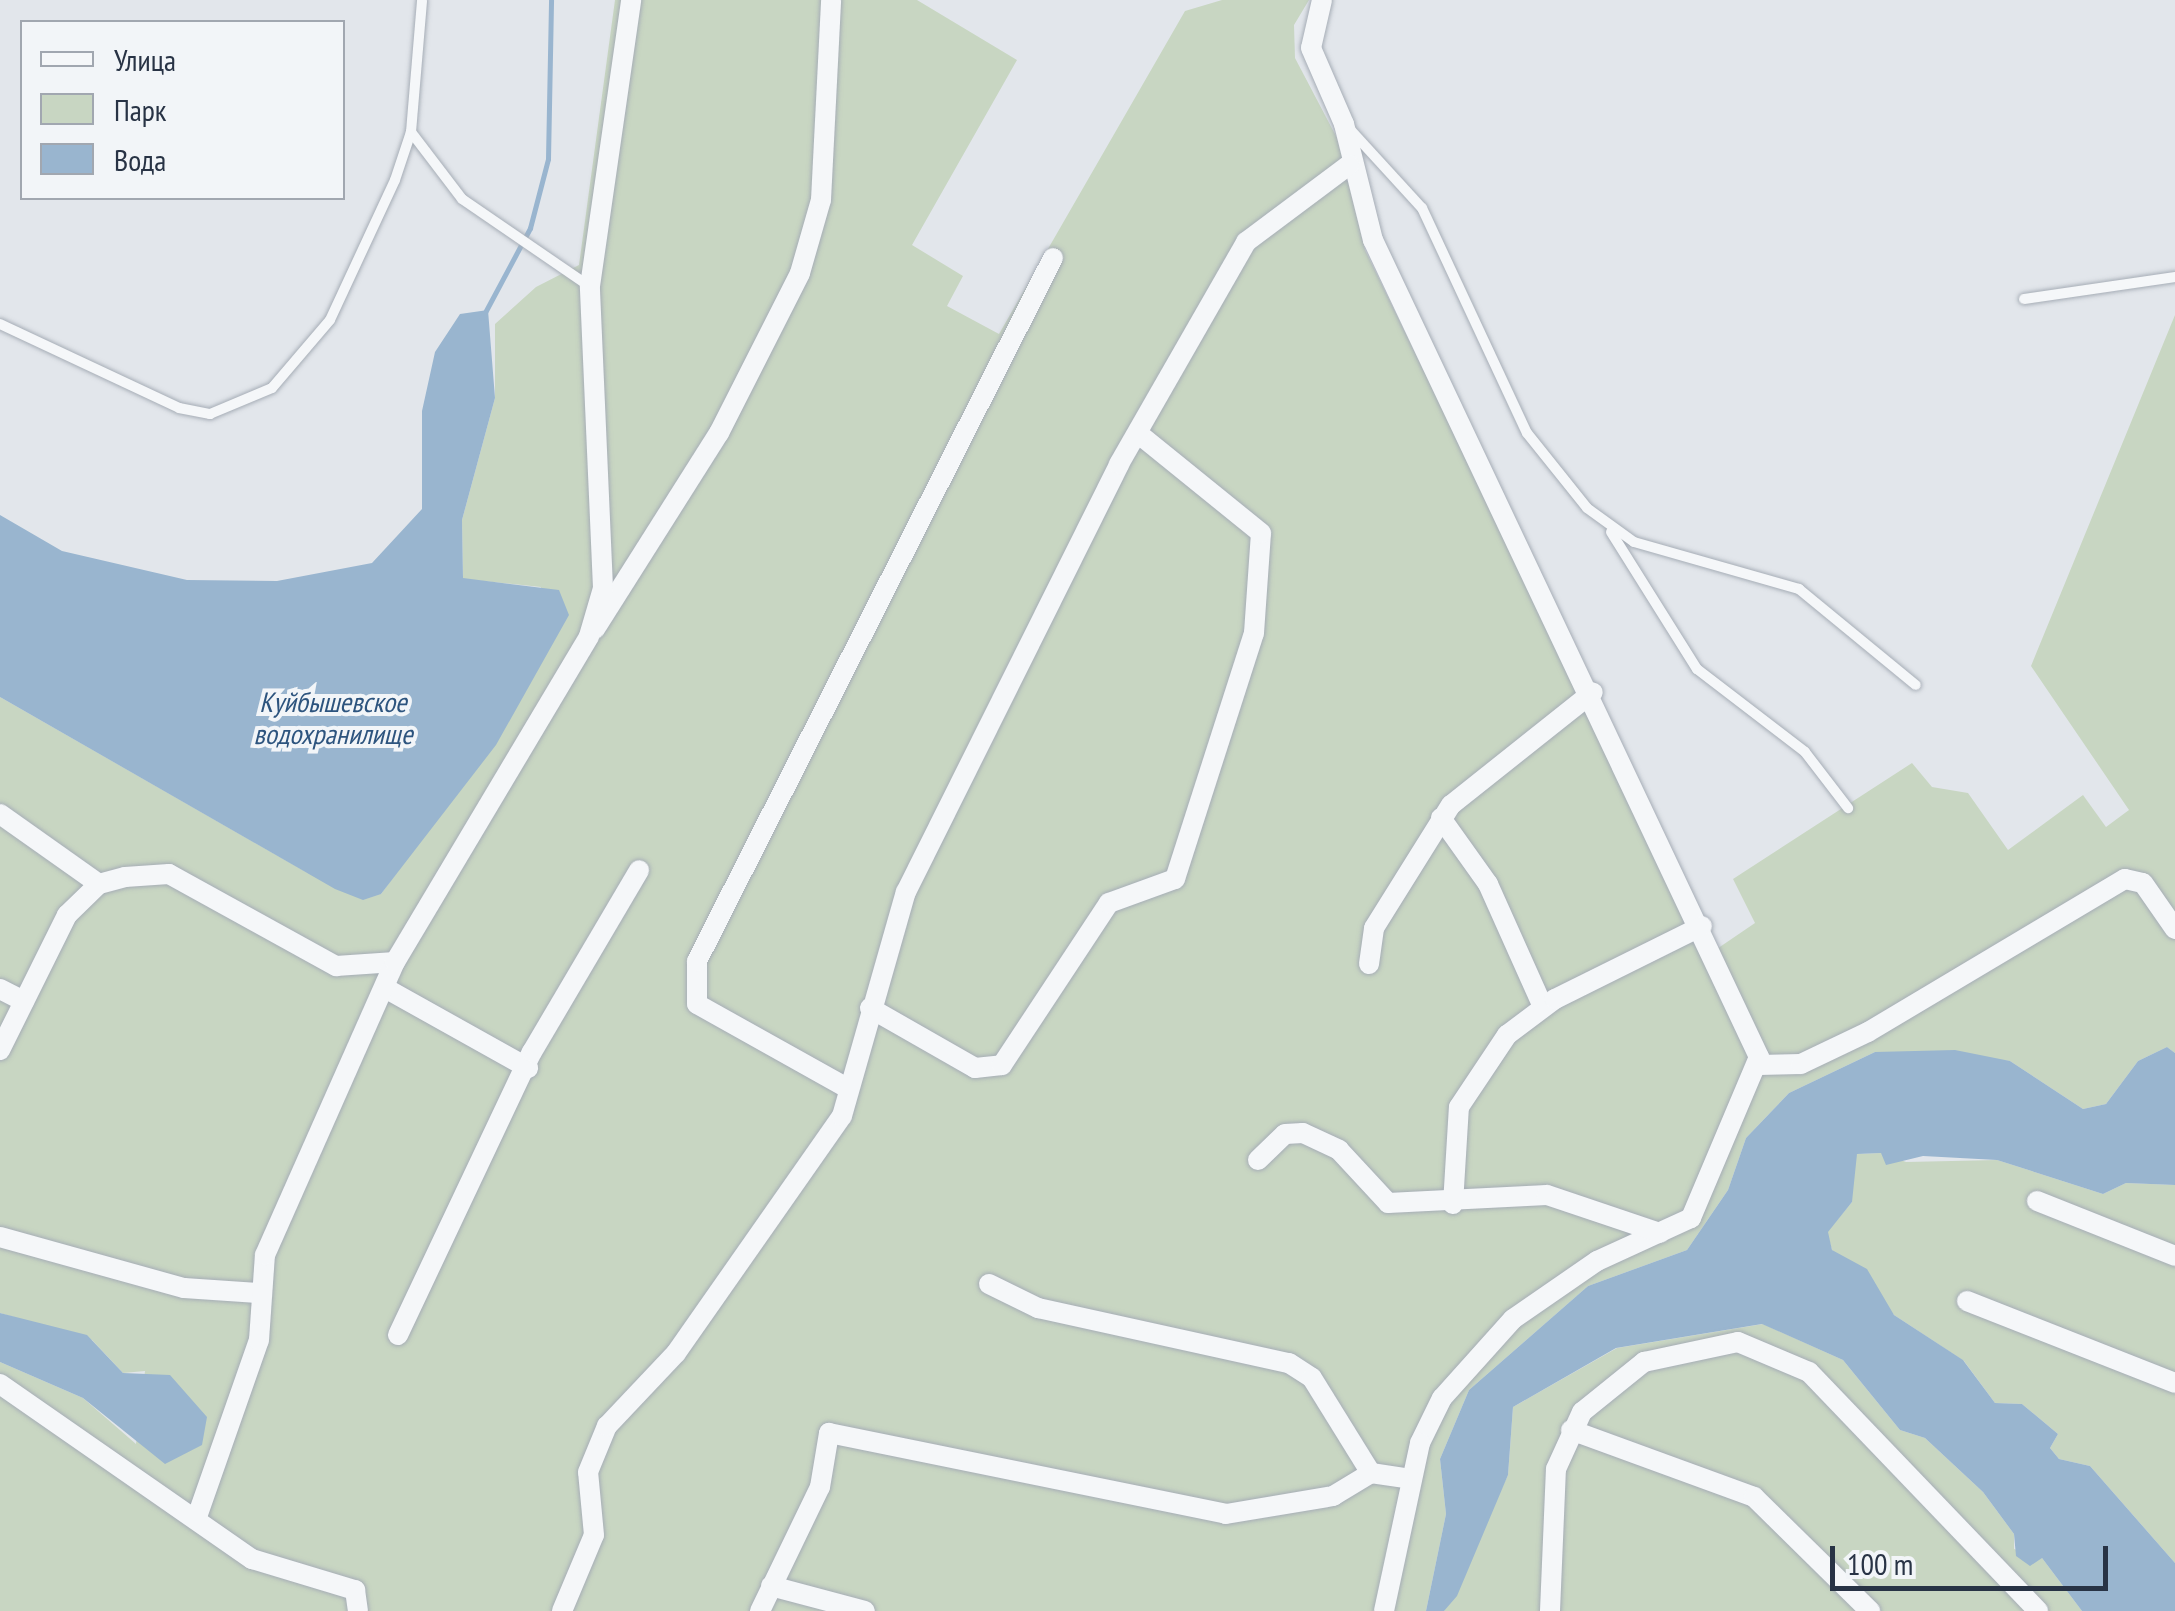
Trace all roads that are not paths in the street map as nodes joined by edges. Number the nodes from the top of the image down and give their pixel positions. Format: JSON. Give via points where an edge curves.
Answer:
{"nodes":[{"id":1,"x":422,"y":0,"type":"edge"},
{"id":2,"x":631,"y":0,"type":"edge"},
{"id":3,"x":831,"y":0,"type":"edge"},
{"id":4,"x":1322,"y":0,"type":"edge"},
{"id":5,"x":1344,"y":124,"type":"junction"},
{"id":6,"x":411,"y":132,"type":"junction"},
{"id":7,"x":1350,"y":164,"type":"junction"},
{"id":8,"x":1054,"y":258,"type":"dead end"},
{"id":9,"x":2175,"y":277,"type":"edge"},
{"id":10,"x":590,"y":286,"type":"junction"},
{"id":11,"x":2024,"y":300,"type":"dead end"},
{"id":12,"x":0,"y":324,"type":"edge"},
{"id":13,"x":1140,"y":435,"type":"junction"},
{"id":14,"x":1611,"y":531,"type":"junction"},
{"id":15,"x":589,"y":636,"type":"junction"},
{"id":16,"x":1916,"y":685,"type":"dead end"},
{"id":17,"x":1593,"y":692,"type":"junction"},
{"id":18,"x":1848,"y":808,"type":"dead end"},
{"id":19,"x":0,"y":814,"type":"edge"},
{"id":20,"x":1441,"y":818,"type":"junction"},
{"id":21,"x":640,"y":870,"type":"dead end"},
{"id":22,"x":99,"y":884,"type":"junction"},
{"id":23,"x":1702,"y":926,"type":"junction"},
{"id":24,"x":2175,"y":929,"type":"edge"},
{"id":25,"x":395,"y":962,"type":"junction"},
{"id":26,"x":1369,"y":964,"type":"dead end"},
{"id":27,"x":385,"y":988,"type":"junction"},
{"id":28,"x":0,"y":989,"type":"edge"},
{"id":29,"x":24,"y":1001,"type":"junction"},
{"id":30,"x":1544,"y":1007,"type":"junction"},
{"id":31,"x":870,"y":1008,"type":"junction"},
{"id":32,"x":0,"y":1050,"type":"edge"},
{"id":33,"x":1759,"y":1065,"type":"junction"},
{"id":34,"x":528,"y":1068,"type":"junction"},
{"id":35,"x":848,"y":1090,"type":"junction"},
{"id":36,"x":1258,"y":1160,"type":"dead end"},
{"id":37,"x":2036,"y":1201,"type":"dead end"},
{"id":38,"x":1453,"y":1204,"type":"junction"},
{"id":39,"x":1660,"y":1233,"type":"junction"},
{"id":40,"x":0,"y":1237,"type":"edge"},
{"id":41,"x":2175,"y":1256,"type":"edge"},
{"id":42,"x":989,"y":1284,"type":"dead end"},
{"id":43,"x":258,"y":1293,"type":"junction"},
{"id":44,"x":1968,"y":1301,"type":"dead end"},
{"id":45,"x":398,"y":1335,"type":"dead end"},
{"id":46,"x":0,"y":1384,"type":"edge"},
{"id":47,"x":2175,"y":1384,"type":"edge"},
{"id":48,"x":1570,"y":1430,"type":"junction"},
{"id":49,"x":1371,"y":1473,"type":"junction"},
{"id":50,"x":1412,"y":1479,"type":"junction"},
{"id":51,"x":198,"y":1514,"type":"junction"},
{"id":52,"x":771,"y":1586,"type":"junction"},
{"id":53,"x":358,"y":1611,"type":"edge"},
{"id":54,"x":562,"y":1611,"type":"edge"},
{"id":55,"x":760,"y":1611,"type":"edge"},
{"id":56,"x":865,"y":1611,"type":"edge"},
{"id":57,"x":1384,"y":1611,"type":"edge"},
{"id":58,"x":1550,"y":1611,"type":"edge"},
{"id":59,"x":1870,"y":1611,"type":"edge"},
{"id":60,"x":2038,"y":1611,"type":"edge"}],
"edges":[{"from":1,"to":6,"type":"lane"},
{"from":2,"to":10,"type":"street"},
{"from":3,"to":15,"type":"street","via":[[821,200],[800,273],[651,551]]},
{"from":4,"to":5,"type":"street","via":[[1311,48]]},
{"from":5,"to":7,"type":"street"},
{"from":5,"to":14,"type":"lane","via":[[1422,208],[1527,432]]},
{"from":6,"to":10,"type":"lane","via":[[462,199]]},
{"from":6,"to":12,"type":"lane","via":[[330,320],[288,372],[240,407],[179,408]]},
{"from":7,"to":13,"type":"street","via":[[1246,242]]},
{"from":7,"to":17,"type":"street","via":[[1373,240]]},
{"from":8,"to":35,"type":"street","via":[[696,961],[691,995],[707,1012]]},
{"from":9,"to":11,"type":"lane"},
{"from":10,"to":15,"type":"street","via":[[603,588]]},
{"from":13,"to":31,"type":"street","via":[[906,892]]},
{"from":13,"to":31,"type":"street","via":[[1261,533],[1254,633],[1175,879],[1109,903],[1002,1065],[975,1068]]},
{"from":14,"to":16,"type":"lane","via":[[1800,589]]},
{"from":14,"to":18,"type":"lane","via":[[1697,669],[1805,752]]},
{"from":15,"to":25,"type":"street"},
{"from":17,"to":20,"type":"street"},
{"from":17,"to":23,"type":"street"},
{"from":19,"to":22,"type":"street"},
{"from":20,"to":26,"type":"street","via":[[1374,928]]},
{"from":20,"to":30,"type":"street","via":[[1488,884]]},
{"from":21,"to":34,"type":"street"},
{"from":22,"to":25,"type":"street","via":[[169,874],[336,966]]},
{"from":22,"to":29,"type":"street","via":[[66,915]]},
{"from":23,"to":30,"type":"street"},
{"from":23,"to":33,"type":"street"},
{"from":24,"to":33,"type":"street","via":[[2143,883],[2124,879],[1854,1039],[1787,1068]]},
{"from":25,"to":27,"type":"street"},
{"from":27,"to":34,"type":"street"},
{"from":27,"to":43,"type":"street","via":[[265,1255]]},
{"from":28,"to":29,"type":"street"},
{"from":29,"to":32,"type":"street"},
{"from":30,"to":38,"type":"street","via":[[1496,1050],[1459,1107]]},
{"from":31,"to":35,"type":"street"},
{"from":33,"to":39,"type":"street","via":[[1700,1204]]},
{"from":34,"to":45,"type":"street"},
{"from":35,"to":54,"type":"street","via":[[842,1116],[676,1353],[607,1426],[588,1472],[594,1534]]},
{"from":36,"to":38,"type":"street","via":[[1285,1134],[1303,1133],[1339,1150],[1377,1200]]},
{"from":37,"to":41,"type":"street"},
{"from":38,"to":39,"type":"street","via":[[1547,1195]]},
{"from":39,"to":50,"type":"street","via":[[1596,1261],[1490,1339],[1442,1398]]},
{"from":40,"to":43,"type":"street","via":[[184,1288]]},
{"from":42,"to":49,"type":"street","via":[[1038,1308],[1301,1369]]},
{"from":43,"to":51,"type":"street","via":[[259,1340]]},
{"from":44,"to":47,"type":"street"},
{"from":46,"to":51,"type":"street"},
{"from":48,"to":58,"type":"street","via":[[1556,1469]]},
{"from":48,"to":59,"type":"street","via":[[1754,1497]]},
{"from":48,"to":60,"type":"street","via":[[1604,1387],[1644,1362],[1754,1344],[1808,1372]]},
{"from":49,"to":50,"type":"street"},
{"from":49,"to":52,"type":"street","via":[[1333,1496],[1226,1514],[829,1432],[820,1487]]},
{"from":50,"to":57,"type":"street"},
{"from":51,"to":53,"type":"street","via":[[252,1558],[355,1590]]},
{"from":52,"to":55,"type":"street"},
{"from":52,"to":56,"type":"street"}]}
